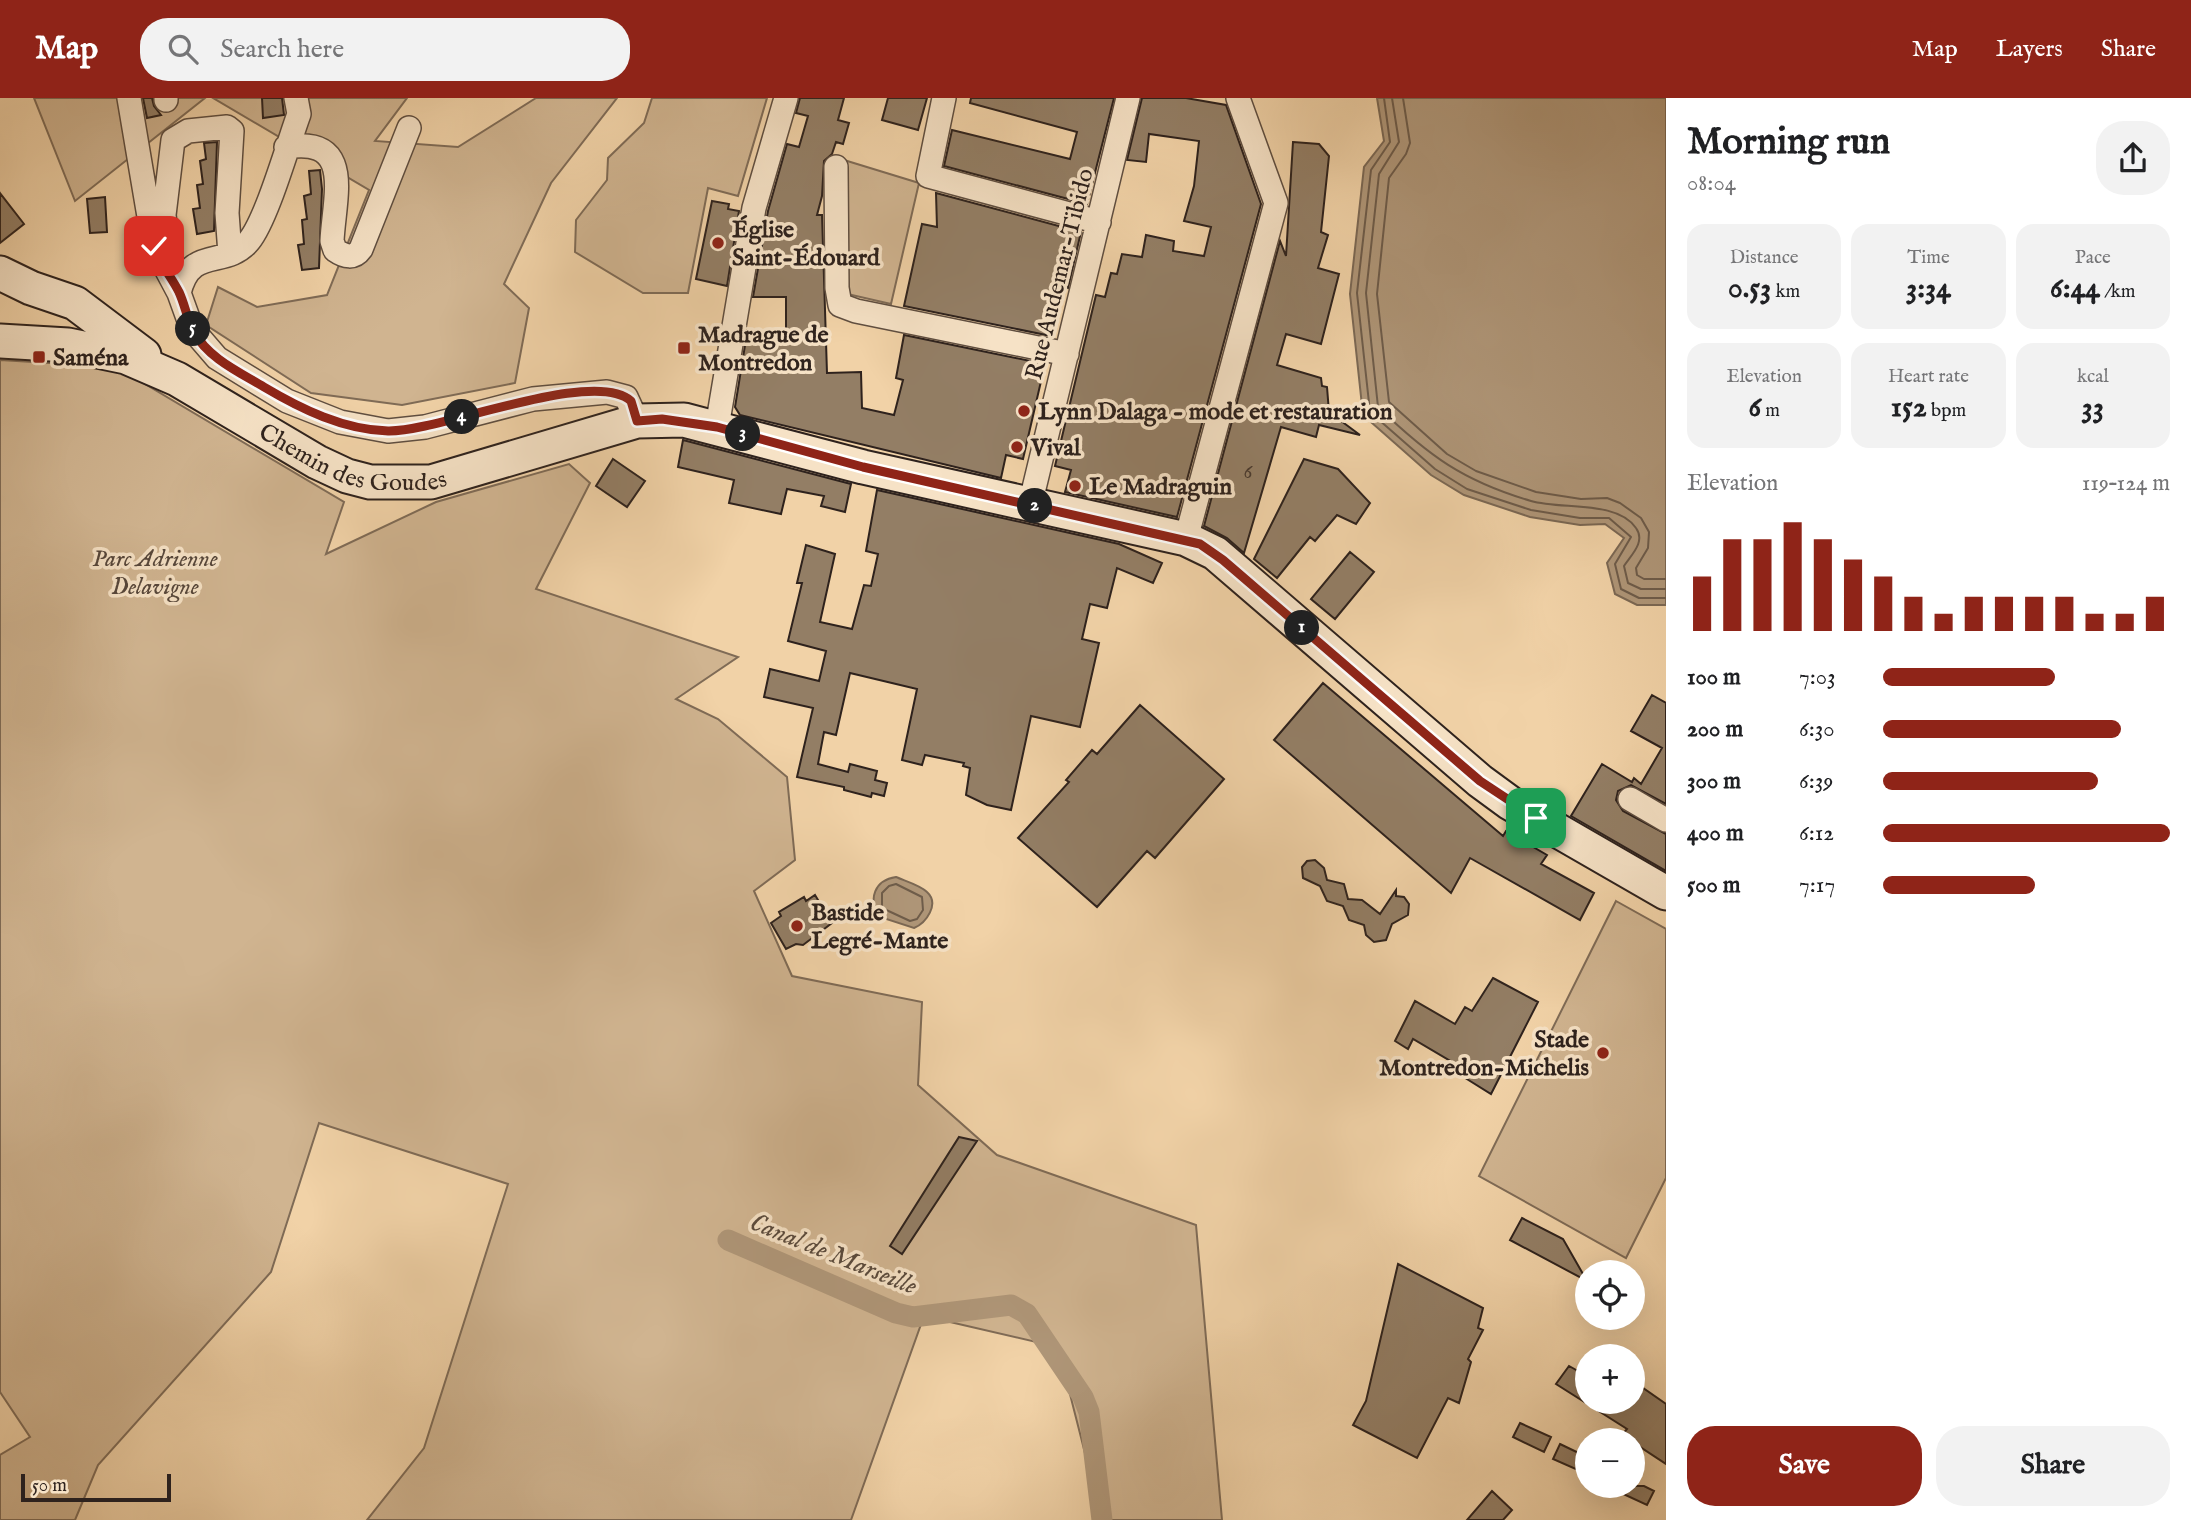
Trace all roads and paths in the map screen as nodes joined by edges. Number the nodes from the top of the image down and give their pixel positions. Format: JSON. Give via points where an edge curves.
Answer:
{"nodes":[{"id":1,"x":130,"y":98,"type":"edge"},
{"id":2,"x":296,"y":98,"type":"edge"},
{"id":3,"x":786,"y":98,"type":"edge"},
{"id":4,"x":944,"y":98,"type":"edge"},
{"id":5,"x":1128,"y":98,"type":"edge"},
{"id":6,"x":1238,"y":98,"type":"edge"},
{"id":7,"x":409,"y":128,"type":"dead end"},
{"id":8,"x":286,"y":147,"type":"junction"},
{"id":9,"x":836,"y":167,"type":"dead end"},
{"id":10,"x":1099,"y":222,"type":"junction"},
{"id":11,"x":230,"y":254,"type":"junction"},
{"id":12,"x":0,"y":272,"type":"edge"},
{"id":13,"x":179,"y":293,"type":"junction"},
{"id":14,"x":86,"y":313,"type":"junction"},
{"id":15,"x":0,"y":341,"type":"edge"},
{"id":16,"x":68,"y":345,"type":"junction"},
{"id":17,"x":1067,"y":354,"type":"junction"},
{"id":18,"x":177,"y":379,"type":"junction"},
{"id":19,"x":637,"y":421,"type":"junction"},
{"id":20,"x":717,"y":427,"type":"junction"},
{"id":21,"x":1030,"y":505,"type":"junction"},
{"id":22,"x":1186,"y":539,"type":"junction"},
{"id":23,"x":1629,"y":799,"type":"dead end"},
{"id":24,"x":1666,"y":820,"type":"edge"},
{"id":25,"x":1666,"y":893,"type":"edge"}],
"edges":[{"from":1,"to":13,"type":"street","via":[[154,246]]},
{"from":2,"to":8,"type":"street","via":[[299,114]]},
{"from":3,"to":20,"type":"street","via":[[754,208]]},
{"from":4,"to":10,"type":"street","via":[[928,176]]},
{"from":5,"to":10,"type":"street","name":"Rue Audemar-Tibido"},
{"from":6,"to":22,"type":"street","via":[[1276,203]]},
{"from":7,"to":8,"type":"street","via":[[356,255],[344,256],[333,245],[336,183],[329,155],[310,144]]},
{"from":8,"to":11,"type":"street","via":[[255,232]]},
{"from":9,"to":17,"type":"street","via":[[840,305]]},
{"from":10,"to":17,"type":"street","name":"Rue Audemar-Tibido"},
{"from":11,"to":13,"type":"street","via":[[191,268]]},
{"from":11,"to":13,"type":"street","via":[[227,213],[232,131],[227,127],[183,132],[172,144],[164,215]]},
{"from":12,"to":14,"type":"street","via":[[69,300]]},
{"from":13,"to":19,"type":"street","via":[[197,337],[210,352],[300,407],[362,428],[405,430],[533,399],[607,392],[631,401]]},
{"from":14,"to":16,"type":"street","via":[[86,334]]},
{"from":14,"to":18,"type":"street"},
{"from":15,"to":16,"type":"street","name":"Chemin des Goudes"},
{"from":16,"to":18,"type":"street","name":"Chemin des Goudes","via":[[126,357]]},
{"from":17,"to":21,"type":"street","name":"Rue Audemar-Tibido"},
{"from":18,"to":19,"type":"street","name":"Chemin des Goudes","via":[[347,476],[388,484],[444,479]]},
{"from":19,"to":20,"type":"street","name":"Chemin des Goudes","via":[[673,420]]},
{"from":20,"to":21,"type":"street","name":"Chemin des Goudes","via":[[863,467]]},
{"from":21,"to":22,"type":"street","name":"Chemin des Goudes"},
{"from":22,"to":25,"type":"street","name":"Chemin des Goudes","via":[[1214,553],[1502,797]]},
{"from":23,"to":24,"type":"street"}]}
